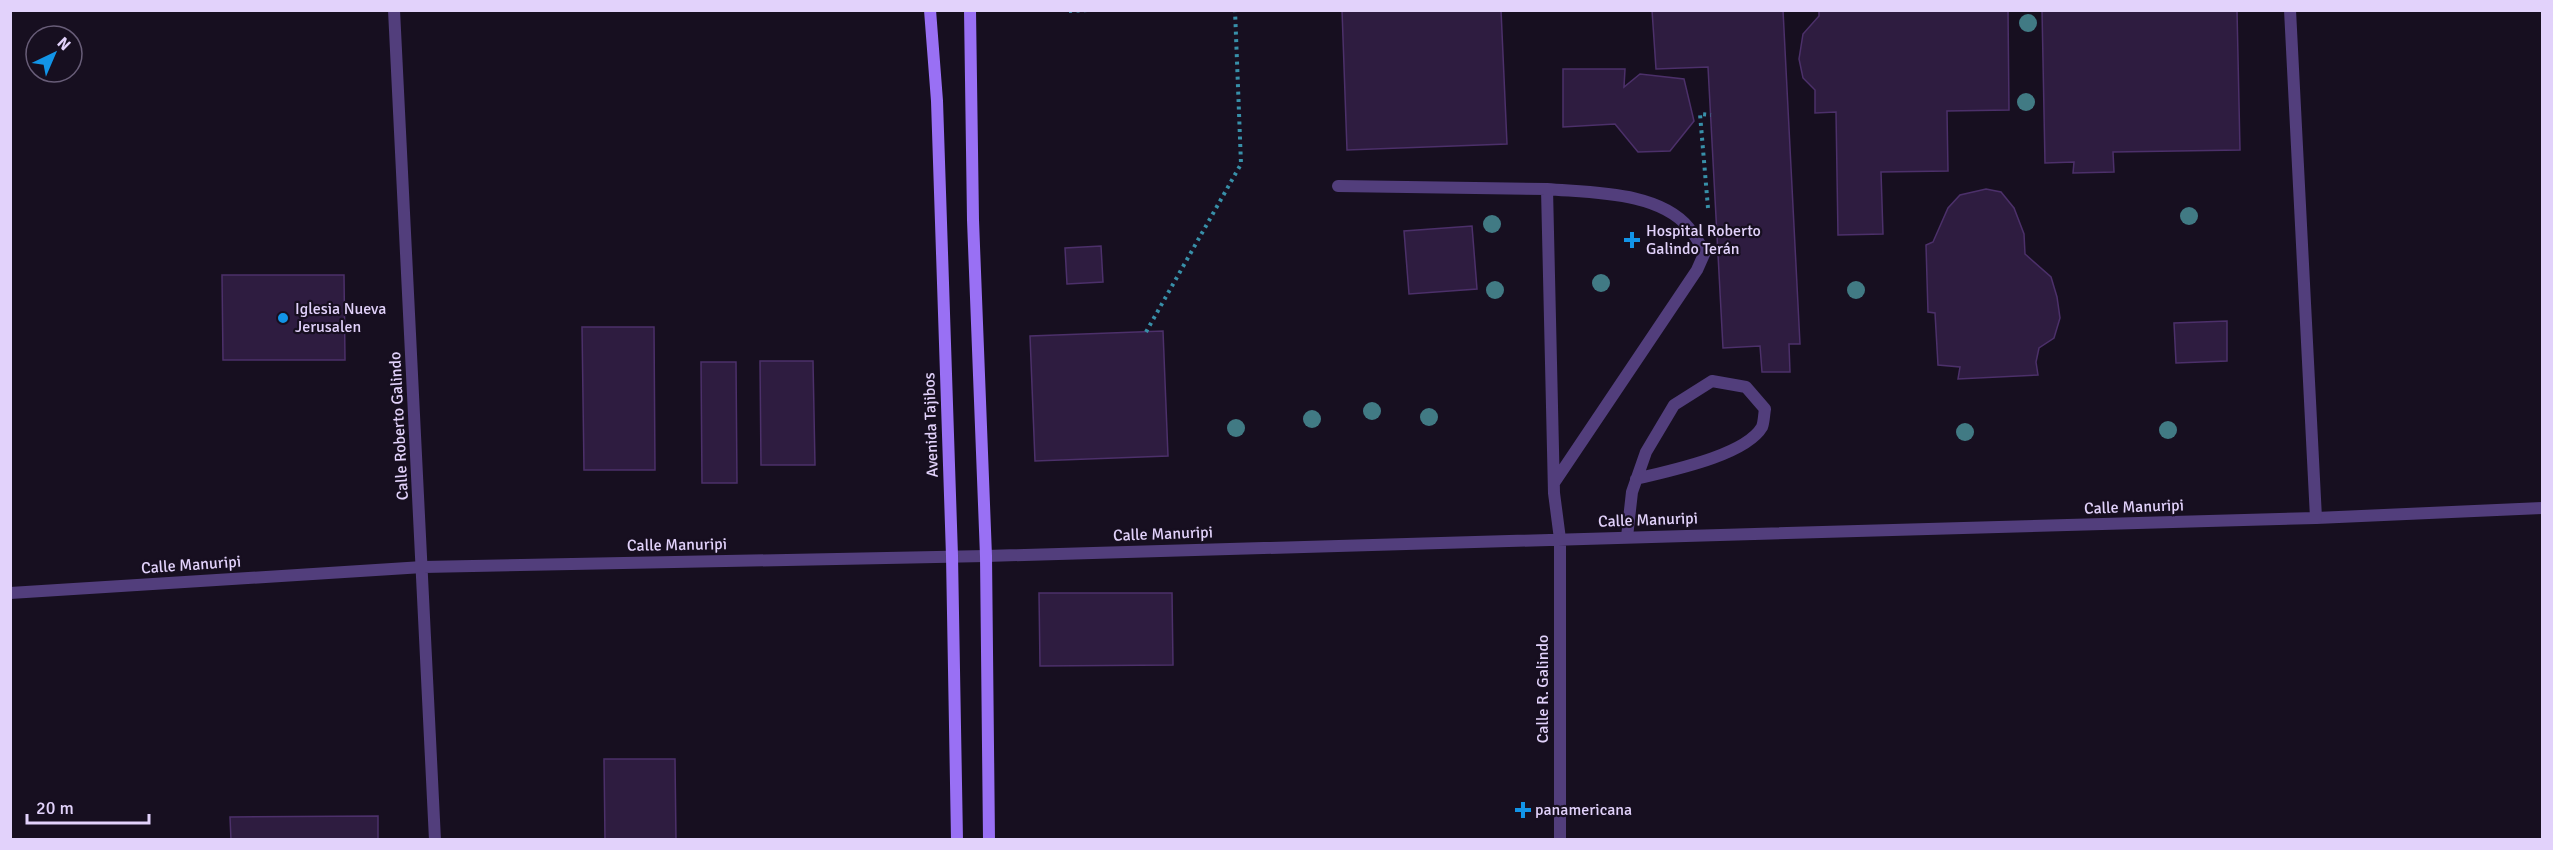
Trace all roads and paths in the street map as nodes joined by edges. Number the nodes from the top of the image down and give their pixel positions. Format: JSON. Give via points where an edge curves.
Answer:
{"nodes":[{"id":1,"x":394,"y":10,"type":"edge"},
{"id":2,"x":930,"y":10,"type":"edge"},
{"id":3,"x":970,"y":10,"type":"edge"},
{"id":4,"x":1087,"y":10,"type":"edge"},
{"id":5,"x":1235,"y":10,"type":"edge"},
{"id":6,"x":2290,"y":10,"type":"edge"},
{"id":7,"x":1069,"y":11,"type":"edge"},
{"id":8,"x":1711,"y":115,"type":"dead end"},
{"id":9,"x":1338,"y":186,"type":"dead end"},
{"id":10,"x":1547,"y":189,"type":"junction"},
{"id":11,"x":1705,"y":252,"type":"junction"},
{"id":12,"x":1146,"y":332,"type":"dead end"},
{"id":13,"x":1636,"y":479,"type":"junction"},
{"id":14,"x":1554,"y":483,"type":"junction"},
{"id":15,"x":2542,"y":508,"type":"edge"},
{"id":16,"x":2316,"y":518,"type":"junction"},
{"id":17,"x":1627,"y":537,"type":"junction"},
{"id":18,"x":1560,"y":539,"type":"junction"},
{"id":19,"x":952,"y":556,"type":"junction"},
{"id":20,"x":986,"y":556,"type":"junction"},
{"id":21,"x":423,"y":567,"type":"junction"},
{"id":22,"x":10,"y":593,"type":"edge"},
{"id":23,"x":435,"y":840,"type":"edge"},
{"id":24,"x":957,"y":840,"type":"edge"},
{"id":25,"x":989,"y":840,"type":"edge"},
{"id":26,"x":1560,"y":840,"type":"edge"}],
"edges":[{"from":1,"to":21,"type":"street","name":"Calle Roberto Galindo"},
{"from":2,"to":19,"type":"main road","name":"Avenida Tajibos","via":[[937,100]]},
{"from":3,"to":20,"type":"main road","via":[[973,219]]},
{"from":4,"to":7,"type":"path"},
{"from":5,"to":12,"type":"path","via":[[1240,164]]},
{"from":6,"to":16,"type":"street"},
{"from":8,"to":11,"type":"path","via":[[1700,114],[1710,240]]},
{"from":9,"to":10,"type":"street"},
{"from":10,"to":11,"type":"street","via":[[1635,197],[1663,209],[1688,227]]},
{"from":10,"to":14,"type":"street","name":"Calle R. Galindo"},
{"from":11,"to":14,"type":"street","via":[[1697,270]]},
{"from":13,"to":13,"type":"street","via":[[1646,452],[1674,405],[1712,381],[1746,387],[1765,409],[1763,426],[1748,442],[1699,463]]},
{"from":13,"to":17,"type":"street"},
{"from":14,"to":18,"type":"street","name":"Calle R. Galindo"},
{"from":15,"to":16,"type":"street","name":"Calle Manuripi"},
{"from":16,"to":17,"type":"street","name":"Calle Manuripi"},
{"from":17,"to":18,"type":"street","name":"Calle Manuripi"},
{"from":18,"to":20,"type":"street","name":"Calle Manuripi"},
{"from":18,"to":26,"type":"street","name":"Calle R. Galindo"},
{"from":19,"to":20,"type":"street","name":"Calle Manuripi"},
{"from":19,"to":21,"type":"street","name":"Calle Manuripi"},
{"from":19,"to":24,"type":"main road","name":"Avenida Tajibos"},
{"from":20,"to":25,"type":"main road"},
{"from":21,"to":22,"type":"street","name":"Calle Manuripi"},
{"from":21,"to":23,"type":"street","name":"Calle Roberto Galindo"}]}
